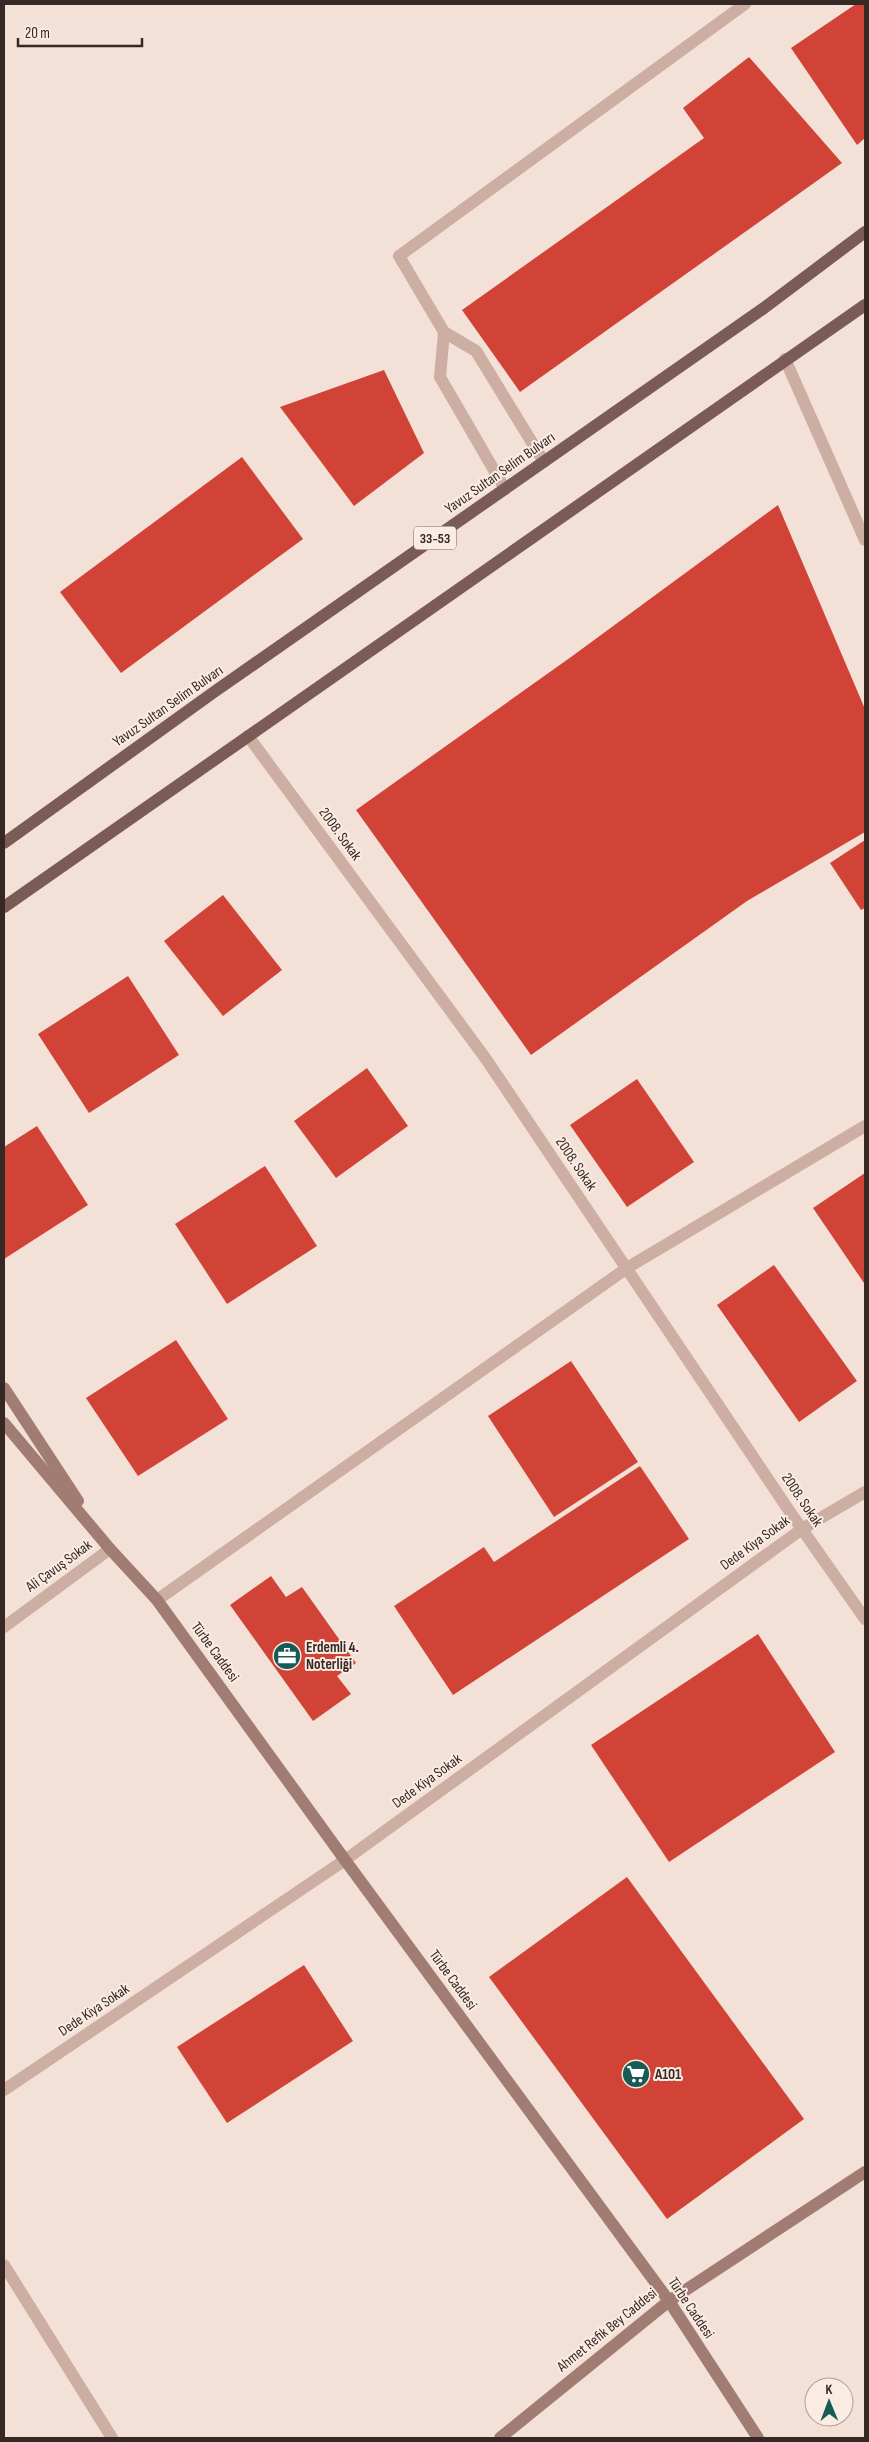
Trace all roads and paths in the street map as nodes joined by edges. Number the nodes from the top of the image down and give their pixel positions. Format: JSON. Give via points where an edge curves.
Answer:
{"nodes":[{"id":1,"x":745,"y":4,"type":"edge"},
{"id":2,"x":865,"y":232,"type":"edge"},
{"id":3,"x":865,"y":305,"type":"edge"},
{"id":4,"x":444,"y":332,"type":"junction"},
{"id":5,"x":785,"y":359,"type":"junction"},
{"id":6,"x":544,"y":462,"type":"junction"},
{"id":7,"x":506,"y":489,"type":"junction"},
{"id":8,"x":865,"y":540,"type":"edge"},
{"id":9,"x":248,"y":736,"type":"junction"},
{"id":10,"x":4,"y":843,"type":"edge"},
{"id":11,"x":4,"y":907,"type":"edge"},
{"id":12,"x":865,"y":1126,"type":"edge"},
{"id":13,"x":627,"y":1268,"type":"junction"},
{"id":14,"x":4,"y":1388,"type":"edge"},
{"id":15,"x":4,"y":1424,"type":"edge"},
{"id":16,"x":865,"y":1492,"type":"edge"},
{"id":17,"x":802,"y":1529,"type":"junction"},
{"id":18,"x":110,"y":1549,"type":"junction"},
{"id":19,"x":158,"y":1600,"type":"junction"},
{"id":20,"x":865,"y":1619,"type":"edge"},
{"id":21,"x":4,"y":1627,"type":"edge"},
{"id":22,"x":345,"y":1860,"type":"junction"},
{"id":23,"x":4,"y":2090,"type":"edge"},
{"id":24,"x":865,"y":2172,"type":"edge"},
{"id":25,"x":4,"y":2265,"type":"edge"},
{"id":26,"x":669,"y":2302,"type":"junction"},
{"id":27,"x":112,"y":2438,"type":"edge"},
{"id":28,"x":500,"y":2438,"type":"edge"},
{"id":29,"x":758,"y":2438,"type":"edge"}],
"edges":[{"from":1,"to":4,"type":"street","via":[[399,256]]},
{"from":2,"to":6,"type":"main road","name":"Yavuz Sultan Selim Bulvarı","number":"33-53","via":[[764,308]]},
{"from":3,"to":5,"type":"main road"},
{"from":4,"to":6,"type":"street","via":[[476,351]]},
{"from":4,"to":7,"type":"street","via":[[440,377]]},
{"from":5,"to":8,"type":"street"},
{"from":5,"to":9,"type":"main road"},
{"from":6,"to":7,"type":"main road","name":"Yavuz Sultan Selim Bulvarı","number":"33-53"},
{"from":7,"to":10,"type":"main road","name":"Yavuz Sultan Selim Bulvarı","number":"33-53"},
{"from":9,"to":11,"type":"main road"},
{"from":9,"to":13,"type":"street","name":"2008. Sokak","via":[[486,1060]]},
{"from":12,"to":13,"type":"street"},
{"from":13,"to":17,"type":"street","name":"2008. Sokak"},
{"from":13,"to":19,"type":"street"},
{"from":14,"to":18,"type":"street","name":"Türbe Caddesi"},
{"from":15,"to":18,"type":"street","name":"Türbe Caddesi"},
{"from":16,"to":17,"type":"street","name":"Dede Kiya Sokak"},
{"from":17,"to":20,"type":"street","name":"2008. Sokak"},
{"from":17,"to":22,"type":"street","name":"Dede Kiya Sokak"},
{"from":18,"to":19,"type":"street","name":"Türbe Caddesi"},
{"from":18,"to":21,"type":"street","name":"Ali Çavuş Sokak"},
{"from":19,"to":22,"type":"street","name":"Türbe Caddesi"},
{"from":22,"to":23,"type":"street","name":"Dede Kiya Sokak"},
{"from":22,"to":26,"type":"street","name":"Türbe Caddesi"},
{"from":24,"to":26,"type":"street","name":"Ahmet Refik Bey Caddesi"},
{"from":25,"to":27,"type":"street"},
{"from":26,"to":28,"type":"street","name":"Ahmet Refik Bey Caddesi"},
{"from":26,"to":29,"type":"street","name":"Türbe Caddesi"}]}
